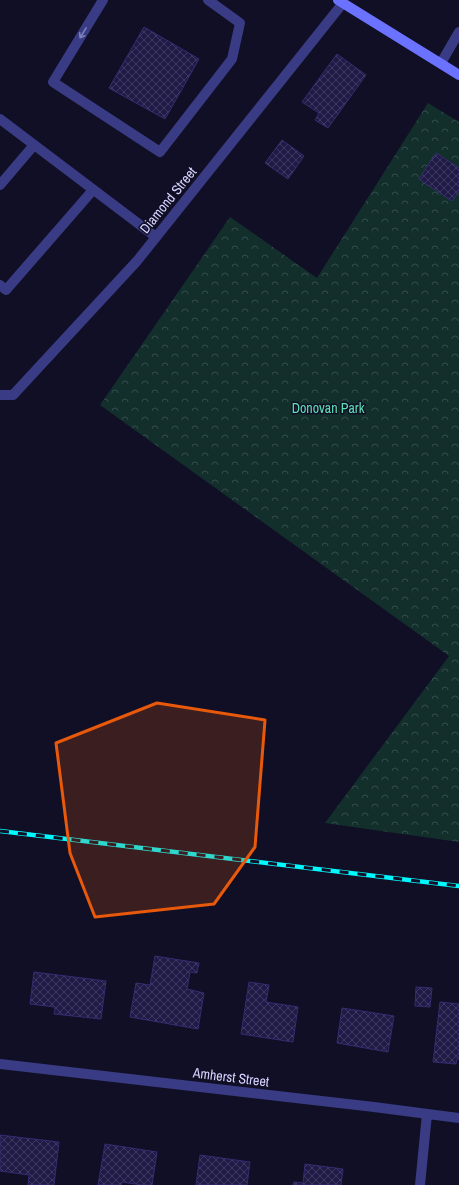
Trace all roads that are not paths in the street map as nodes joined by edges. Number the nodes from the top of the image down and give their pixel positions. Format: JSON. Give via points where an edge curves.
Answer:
{"nodes":[{"id":1,"x":103,"y":0,"type":"edge"},
{"id":2,"x":208,"y":0,"type":"edge"},
{"id":3,"x":341,"y":2,"type":"edge"},
{"id":4,"x":459,"y":32,"type":"edge"},
{"id":5,"x":441,"y":63,"type":"junction"},
{"id":6,"x":459,"y":75,"type":"edge"},
{"id":7,"x":0,"y":119,"type":"edge"},
{"id":8,"x":34,"y":145,"type":"junction"},
{"id":9,"x":0,"y":186,"type":"edge"},
{"id":10,"x":93,"y":190,"type":"junction"},
{"id":11,"x":156,"y":237,"type":"junction"},
{"id":12,"x":0,"y":285,"type":"edge"},
{"id":13,"x":0,"y":395,"type":"edge"},
{"id":14,"x":0,"y":1064,"type":"edge"},
{"id":15,"x":427,"y":1114,"type":"junction"},
{"id":16,"x":459,"y":1118,"type":"edge"},
{"id":17,"x":420,"y":1185,"type":"edge"}],
"edges":[{"from":1,"to":2,"type":"street","one_way":true,"via":[[52,82],[160,152],[232,59],[240,23]]},
{"from":3,"to":5,"type":"main road"},
{"from":3,"to":11,"type":"street","name":"Diamond Street"},
{"from":4,"to":5,"type":"street"},
{"from":5,"to":6,"type":"main road"},
{"from":7,"to":8,"type":"street"},
{"from":8,"to":9,"type":"street"},
{"from":8,"to":10,"type":"street"},
{"from":10,"to":11,"type":"street"},
{"from":10,"to":12,"type":"street","via":[[6,290]]},
{"from":11,"to":13,"type":"street","name":"Diamond Street","via":[[137,261],[12,395]]},
{"from":14,"to":15,"type":"street","name":"Amherst Street"},
{"from":15,"to":16,"type":"street","name":"Amherst Street"},
{"from":15,"to":17,"type":"street"}]}
